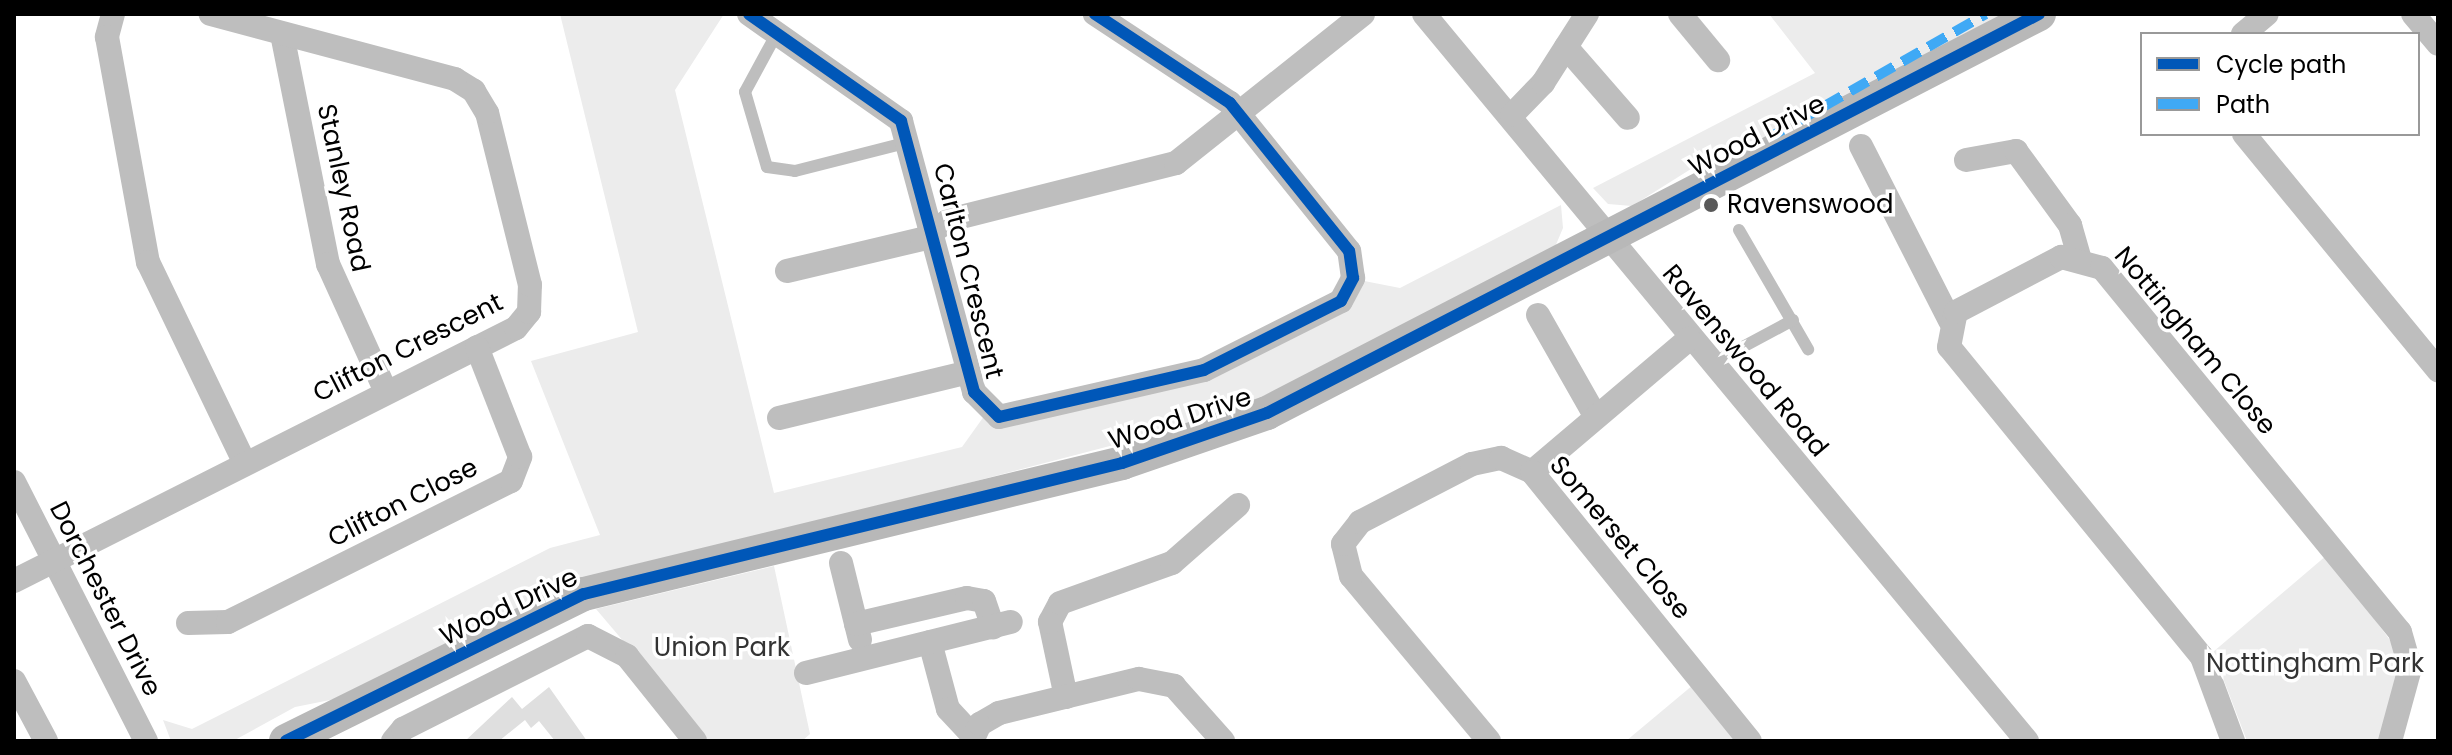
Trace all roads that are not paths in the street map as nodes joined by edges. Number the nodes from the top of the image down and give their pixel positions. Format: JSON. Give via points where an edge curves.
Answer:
{"nodes":[{"id":1,"x":113,"y":14,"type":"edge"},
{"id":2,"x":211,"y":14,"type":"edge"},
{"id":3,"x":749,"y":14,"type":"edge"},
{"id":4,"x":1095,"y":14,"type":"edge"},
{"id":5,"x":1363,"y":14,"type":"edge"},
{"id":6,"x":1424,"y":14,"type":"edge"},
{"id":7,"x":1587,"y":14,"type":"edge"},
{"id":8,"x":1680,"y":14,"type":"edge"},
{"id":9,"x":2039,"y":14,"type":"edge"},
{"id":10,"x":2267,"y":14,"type":"edge"},
{"id":11,"x":2413,"y":14,"type":"edge"},
{"id":12,"x":777,"y":32,"type":"junction"},
{"id":13,"x":2245,"y":32,"type":"edge"},
{"id":14,"x":282,"y":34,"type":"junction"},
{"id":15,"x":2438,"y":44,"type":"edge"},
{"id":16,"x":1566,"y":47,"type":"junction"},
{"id":17,"x":1718,"y":60,"type":"dead end"},
{"id":18,"x":1512,"y":115,"type":"junction"},
{"id":19,"x":1240,"y":118,"type":"junction"},
{"id":20,"x":1628,"y":118,"type":"dead end"},
{"id":21,"x":2246,"y":136,"type":"edge"},
{"id":22,"x":912,"y":141,"type":"junction"},
{"id":23,"x":1861,"y":146,"type":"dead end"},
{"id":24,"x":1966,"y":160,"type":"dead end"},
{"id":25,"x":934,"y":230,"type":"junction"},
{"id":26,"x":1739,"y":230,"type":"dead end"},
{"id":27,"x":1606,"y":241,"type":"junction"},
{"id":28,"x":2079,"y":256,"type":"junction"},
{"id":29,"x":787,"y":271,"type":"dead end"},
{"id":30,"x":1538,"y":315,"type":"dead end"},
{"id":31,"x":1793,"y":320,"type":"junction"},
{"id":32,"x":1950,"y":321,"type":"junction"},
{"id":33,"x":1689,"y":339,"type":"junction"},
{"id":34,"x":477,"y":347,"type":"junction"},
{"id":35,"x":1808,"y":349,"type":"dead end"},
{"id":36,"x":1711,"y":364,"type":"junction"},
{"id":37,"x":2438,"y":370,"type":"edge"},
{"id":38,"x":969,"y":372,"type":"junction"},
{"id":39,"x":386,"y":392,"type":"junction"},
{"id":40,"x":1596,"y":417,"type":"junction"},
{"id":41,"x":779,"y":418,"type":"dead end"},
{"id":42,"x":245,"y":464,"type":"junction"},
{"id":43,"x":1532,"y":472,"type":"junction"},
{"id":44,"x":14,"y":482,"type":"edge"},
{"id":45,"x":1238,"y":505,"type":"dead end"},
{"id":46,"x":53,"y":561,"type":"junction"},
{"id":47,"x":841,"y":563,"type":"dead end"},
{"id":48,"x":14,"y":581,"type":"edge"},
{"id":49,"x":188,"y":623,"type":"dead end"},
{"id":50,"x":856,"y":624,"type":"junction"},
{"id":51,"x":930,"y":642,"type":"junction"},
{"id":52,"x":864,"y":658,"type":"junction"},
{"id":53,"x":806,"y":673,"type":"dead end"},
{"id":54,"x":14,"y":681,"type":"edge"},
{"id":55,"x":1066,"y":697,"type":"junction"},
{"id":56,"x":973,"y":738,"type":"edge"},
{"id":57,"x":46,"y":741,"type":"edge"},
{"id":58,"x":146,"y":741,"type":"edge"},
{"id":59,"x":286,"y":741,"type":"edge"},
{"id":60,"x":393,"y":741,"type":"edge"},
{"id":61,"x":695,"y":741,"type":"edge"},
{"id":62,"x":1223,"y":741,"type":"edge"},
{"id":63,"x":1489,"y":741,"type":"edge"},
{"id":64,"x":1750,"y":741,"type":"edge"},
{"id":65,"x":2027,"y":741,"type":"edge"},
{"id":66,"x":2233,"y":741,"type":"edge"},
{"id":67,"x":2390,"y":741,"type":"edge"}],
"edges":[{"from":1,"to":42,"type":"street","via":[[107,37],[148,262]]},
{"from":2,"to":14,"type":"street","name":"Clifton Crescent"},
{"from":3,"to":12,"type":"street","name":"Carlton Crescent"},
{"from":4,"to":19,"type":"street","name":"Carlton Crescent","via":[[1230,103]]},
{"from":5,"to":19,"type":"street"},
{"from":6,"to":18,"type":"street","name":"Ravenswood Road"},
{"from":7,"to":16,"type":"street"},
{"from":8,"to":17,"type":"street"},
{"from":9,"to":27,"type":"street","name":"Wood Drive"},
{"from":10,"to":13,"type":"street"},
{"from":11,"to":15,"type":"street"},
{"from":12,"to":22,"type":"street","name":"Carlton Crescent","via":[[886,104]]},
{"from":12,"to":22,"type":"lane","via":[[745,92],[767,167],[795,171]]},
{"from":14,"to":34,"type":"street","name":"Clifton Crescent","via":[[455,79],[482,101],[532,299],[524,322]]},
{"from":14,"to":39,"type":"street","name":"Stanley Road","via":[[328,264]]},
{"from":16,"to":18,"type":"street"},
{"from":16,"to":20,"type":"street"},
{"from":18,"to":27,"type":"street","name":"Ravenswood Road"},
{"from":19,"to":25,"type":"street","via":[[1176,163],[949,220]]},
{"from":19,"to":38,"type":"street","name":"Carlton Crescent","via":[[1349,251],[1353,278],[1341,301],[1204,370],[1014,416],[988,411]]},
{"from":21,"to":37,"type":"street"},
{"from":22,"to":25,"type":"street","name":"Carlton Crescent"},
{"from":23,"to":32,"type":"street"},
{"from":24,"to":28,"type":"street","via":[[2016,151],[2070,225]]},
{"from":25,"to":29,"type":"street"},
{"from":25,"to":38,"type":"street","name":"Carlton Crescent"},
{"from":26,"to":31,"type":"lane"},
{"from":27,"to":33,"type":"street","name":"Ravenswood Road"},
{"from":27,"to":59,"type":"street","name":"Wood Drive","via":[[1239,425],[1122,463],[584,594]]},
{"from":28,"to":32,"type":"street","name":"Nottingham Close","via":[[2061,257],[1975,300]]},
{"from":28,"to":67,"type":"street","name":"Nottingham Close","via":[[2102,268],[2400,632],[2410,668]]},
{"from":30,"to":40,"type":"street"},
{"from":31,"to":35,"type":"lane"},
{"from":31,"to":36,"type":"lane"},
{"from":32,"to":66,"type":"street","via":[[1956,362],[2202,657]]},
{"from":33,"to":36,"type":"street","name":"Ravenswood Road"},
{"from":33,"to":40,"type":"street"},
{"from":34,"to":39,"type":"street","name":"Clifton Crescent"},
{"from":34,"to":49,"type":"street","name":"Clifton Close","via":[[520,457],[511,481],[228,622]]},
{"from":36,"to":65,"type":"street","name":"Ravenswood Road"},
{"from":38,"to":41,"type":"street"},
{"from":39,"to":42,"type":"street","name":"Clifton Crescent"},
{"from":40,"to":43,"type":"street"},
{"from":42,"to":46,"type":"street","name":"Clifton Crescent"},
{"from":43,"to":63,"type":"street","name":"Somerset Close","via":[[1501,458],[1472,464],[1360,522],[1343,539],[1351,576]]},
{"from":43,"to":64,"type":"street","name":"Somerset Close"},
{"from":44,"to":46,"type":"street","name":"Dorchester Drive"},
{"from":45,"to":55,"type":"street","via":[[1172,563],[1060,603],[1050,632]]},
{"from":46,"to":48,"type":"street","name":"Clifton Crescent"},
{"from":46,"to":58,"type":"street","name":"Dorchester Drive"},
{"from":47,"to":50,"type":"street"},
{"from":50,"to":51,"type":"street","via":[[967,598],[984,601],[1002,624]]},
{"from":50,"to":52,"type":"street"},
{"from":51,"to":52,"type":"street"},
{"from":51,"to":56,"type":"street","via":[[948,709]]},
{"from":52,"to":53,"type":"street"},
{"from":54,"to":57,"type":"street"},
{"from":55,"to":56,"type":"street","via":[[999,713]]},
{"from":55,"to":62,"type":"street","via":[[1139,679],[1165,682]]},
{"from":60,"to":61,"type":"street","via":[[403,729],[588,636],[627,656]]}]}
